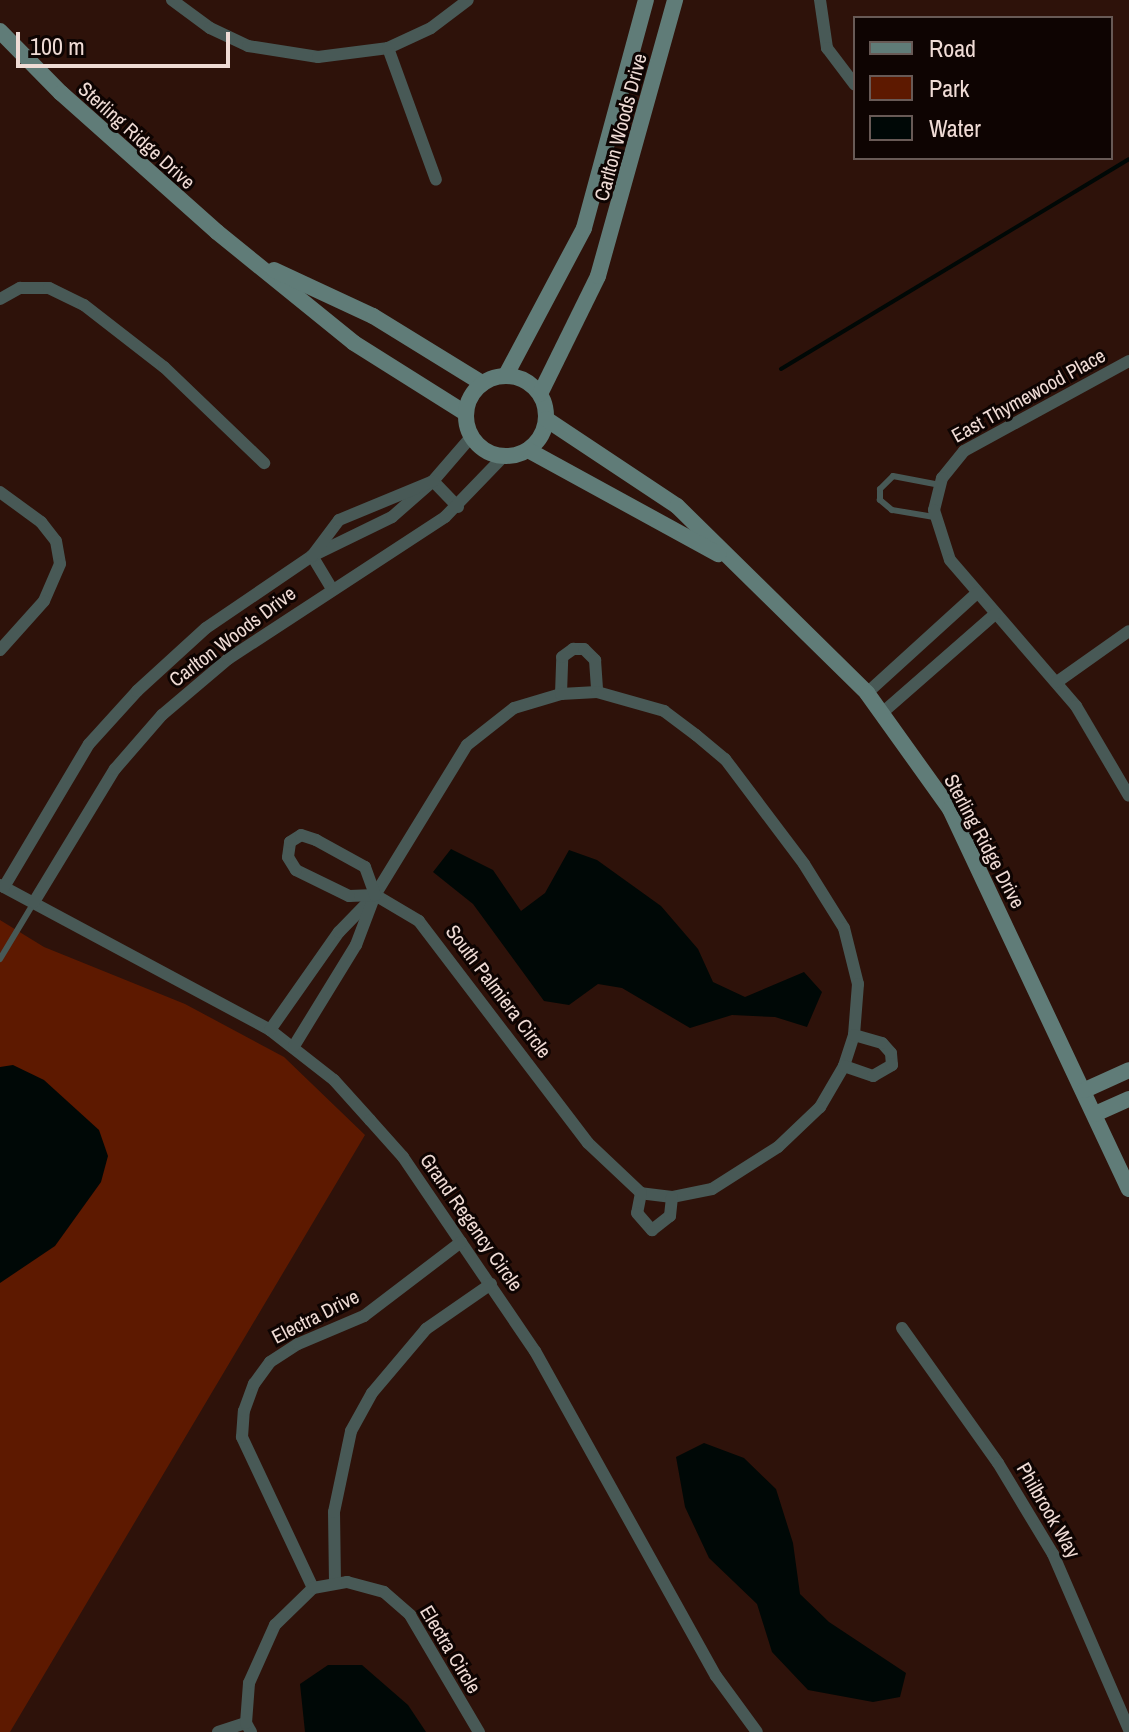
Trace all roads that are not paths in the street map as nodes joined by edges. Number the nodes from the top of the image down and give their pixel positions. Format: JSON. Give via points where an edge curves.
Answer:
{"nodes":[{"id":1,"x":172,"y":0,"type":"edge"},
{"id":2,"x":468,"y":0,"type":"edge"},
{"id":3,"x":646,"y":0,"type":"edge"},
{"id":4,"x":675,"y":0,"type":"edge"},
{"id":5,"x":820,"y":0,"type":"edge"},
{"id":6,"x":0,"y":31,"type":"edge"},
{"id":7,"x":388,"y":48,"type":"junction"},
{"id":8,"x":853,"y":83,"type":"edge"},
{"id":9,"x":606,"y":158,"type":"junction"},
{"id":10,"x":632,"y":164,"type":"junction"},
{"id":11,"x":436,"y":180,"type":"dead end"},
{"id":12,"x":255,"y":261,"type":"junction"},
{"id":13,"x":0,"y":299,"type":"edge"},
{"id":14,"x":1129,"y":361,"type":"edge"},
{"id":15,"x":506,"y":375,"type":"junction"},
{"id":16,"x":482,"y":383,"type":"junction"},
{"id":17,"x":540,"y":394,"type":"junction"},
{"id":18,"x":465,"y":413,"type":"junction"},
{"id":19,"x":546,"y":419,"type":"junction"},
{"id":20,"x":471,"y":437,"type":"junction"},
{"id":21,"x":528,"y":450,"type":"junction"},
{"id":22,"x":504,"y":456,"type":"junction"},
{"id":23,"x":264,"y":463,"type":"dead end"},
{"id":24,"x":433,"y":481,"type":"junction"},
{"id":25,"x":940,"y":485,"type":"junction"},
{"id":26,"x":0,"y":492,"type":"edge"},
{"id":27,"x":458,"y":507,"type":"junction"},
{"id":28,"x":934,"y":517,"type":"junction"},
{"id":29,"x":312,"y":556,"type":"junction"},
{"id":30,"x":734,"y":562,"type":"junction"},
{"id":31,"x":332,"y":589,"type":"junction"},
{"id":32,"x":977,"y":593,"type":"junction"},
{"id":33,"x":995,"y":614,"type":"junction"},
{"id":34,"x":1129,"y":631,"type":"edge"},
{"id":35,"x":0,"y":650,"type":"edge"},
{"id":36,"x":1057,"y":682,"type":"junction"},
{"id":37,"x":597,"y":692,"type":"junction"},
{"id":38,"x":867,"y":693,"type":"junction"},
{"id":39,"x":561,"y":694,"type":"junction"},
{"id":40,"x":882,"y":713,"type":"junction"},
{"id":41,"x":1129,"y":796,"type":"edge"},
{"id":42,"x":1,"y":889,"type":"edge"},
{"id":43,"x":375,"y":895,"type":"junction"},
{"id":44,"x":34,"y":902,"type":"junction"},
{"id":45,"x":0,"y":959,"type":"edge"},
{"id":46,"x":270,"y":1030,"type":"junction"},
{"id":47,"x":854,"y":1035,"type":"junction"},
{"id":48,"x":294,"y":1046,"type":"junction"},
{"id":49,"x":844,"y":1066,"type":"junction"},
{"id":50,"x":1129,"y":1070,"type":"edge"},
{"id":51,"x":1085,"y":1090,"type":"junction"},
{"id":52,"x":1129,"y":1099,"type":"edge"},
{"id":53,"x":1095,"y":1114,"type":"junction"},
{"id":54,"x":1129,"y":1189,"type":"edge"},
{"id":55,"x":641,"y":1193,"type":"junction"},
{"id":56,"x":672,"y":1197,"type":"junction"},
{"id":57,"x":461,"y":1242,"type":"junction"},
{"id":58,"x":491,"y":1284,"type":"junction"},
{"id":59,"x":902,"y":1328,"type":"dead end"},
{"id":60,"x":335,"y":1583,"type":"junction"},
{"id":61,"x":313,"y":1588,"type":"junction"},
{"id":62,"x":249,"y":1728,"type":"edge"},
{"id":63,"x":1129,"y":1730,"type":"edge"},
{"id":64,"x":218,"y":1732,"type":"edge"},
{"id":65,"x":479,"y":1732,"type":"edge"},
{"id":66,"x":757,"y":1732,"type":"edge"}],
"edges":[{"from":1,"to":7,"type":"street","via":[[210,28],[272,53],[341,57]]},
{"from":2,"to":7,"type":"street","via":[[431,28]]},
{"from":3,"to":9,"type":"street","name":"Carlton Woods Drive"},
{"from":4,"to":10,"type":"street","name":"Carlton Woods Drive"},
{"from":5,"to":8,"type":"street","via":[[821,50]]},
{"from":6,"to":12,"type":"street","name":"Sterling Ridge Drive","via":[[155,180]]},
{"from":7,"to":11,"type":"street"},
{"from":9,"to":10,"type":"street"},
{"from":9,"to":15,"type":"street","name":"Carlton Woods Drive","via":[[584,228]]},
{"from":10,"to":17,"type":"street","name":"Carlton Woods Drive","via":[[598,276]]},
{"from":12,"to":16,"type":"street","name":"Sterling Ridge Drive","via":[[373,316]]},
{"from":12,"to":18,"type":"street","name":"Sterling Ridge Drive","via":[[354,343]]},
{"from":13,"to":23,"type":"street","via":[[20,288],[49,288],[84,305],[164,367]]},
{"from":14,"to":25,"type":"street","name":"East Thymewood Place","via":[[964,451],[951,461]]},
{"from":15,"to":16,"type":"street"},
{"from":15,"to":17,"type":"street","via":[[525,380]]},
{"from":16,"to":18,"type":"street"},
{"from":17,"to":19,"type":"street"},
{"from":18,"to":20,"type":"street"},
{"from":19,"to":21,"type":"street","via":[[541,436]]},
{"from":19,"to":30,"type":"street","name":"Sterling Ridge Drive","via":[[642,479]]},
{"from":20,"to":22,"type":"street","via":[[485,451]]},
{"from":20,"to":24,"type":"street","name":"Carlton Woods Drive"},
{"from":21,"to":22,"type":"street"},
{"from":21,"to":30,"type":"street","name":"Sterling Ridge Drive"},
{"from":22,"to":27,"type":"street","name":"Carlton Woods Drive"},
{"from":24,"to":27,"type":"street"},
{"from":24,"to":29,"type":"street","name":"Carlton Woods Drive","via":[[392,517]]},
{"from":24,"to":29,"type":"street","name":"Carlton Woods Drive","via":[[339,520]]},
{"from":25,"to":28,"type":"street","name":"East Thymewood Place"},
{"from":25,"to":28,"type":"lane","via":[[893,476],[880,489],[886,507]]},
{"from":26,"to":35,"type":"street","via":[[41,522],[56,541],[60,564],[44,601]]},
{"from":27,"to":31,"type":"street","name":"Carlton Woods Drive"},
{"from":28,"to":32,"type":"street","via":[[941,544]]},
{"from":29,"to":31,"type":"street"},
{"from":29,"to":42,"type":"street","name":"Carlton Woods Drive","via":[[206,628],[137,691],[89,744]]},
{"from":30,"to":38,"type":"street","name":"Sterling Ridge Drive"},
{"from":31,"to":44,"type":"street","name":"Carlton Woods Drive","via":[[228,659],[162,715],[106,782]]},
{"from":32,"to":33,"type":"street"},
{"from":32,"to":38,"type":"street"},
{"from":33,"to":36,"type":"street"},
{"from":33,"to":40,"type":"street"},
{"from":34,"to":36,"type":"street"},
{"from":36,"to":41,"type":"street","via":[[1099,737]]},
{"from":37,"to":39,"type":"street"},
{"from":37,"to":39,"type":"street","via":[[595,660],[584,649],[573,649],[562,657]]},
{"from":37,"to":47,"type":"street","via":[[664,711],[725,759],[804,864],[844,928],[858,984]]},
{"from":38,"to":40,"type":"street","name":"Sterling Ridge Drive"},
{"from":39,"to":43,"type":"street","via":[[514,708],[467,745]]},
{"from":40,"to":51,"type":"street","name":"Sterling Ridge Drive","via":[[950,809]]},
{"from":42,"to":44,"type":"street","name":"Grand Regency Circle"},
{"from":43,"to":43,"type":"street","via":[[349,896],[296,870],[288,857],[290,842],[301,835],[365,867]]},
{"from":43,"to":46,"type":"street","via":[[339,932]]},
{"from":43,"to":48,"type":"street","via":[[356,945]]},
{"from":43,"to":55,"type":"street","name":"South Palmiera Circle","via":[[419,921],[588,1143]]},
{"from":44,"to":45,"type":"lane","name":"Carlton Woods Drive"},
{"from":44,"to":46,"type":"street","name":"Grand Regency Circle"},
{"from":46,"to":48,"type":"street","name":"Grand Regency Circle"},
{"from":47,"to":49,"type":"street"},
{"from":47,"to":49,"type":"street","via":[[882,1043],[891,1053],[892,1065],[873,1076]]},
{"from":48,"to":57,"type":"street","name":"Grand Regency Circle","via":[[387,1138]]},
{"from":49,"to":56,"type":"street","via":[[820,1107],[778,1147],[712,1189]]},
{"from":50,"to":51,"type":"street"},
{"from":51,"to":53,"type":"street","name":"Sterling Ridge Drive"},
{"from":52,"to":53,"type":"street"},
{"from":53,"to":54,"type":"street","name":"Sterling Ridge Drive"},
{"from":55,"to":56,"type":"street"},
{"from":55,"to":56,"type":"street","via":[[637,1213],[652,1230],[670,1216]]},
{"from":57,"to":58,"type":"street","name":"Grand Regency Circle"},
{"from":57,"to":61,"type":"street","name":"Electra Drive","via":[[364,1316],[270,1362],[254,1384],[242,1437]]},
{"from":58,"to":60,"type":"street","via":[[426,1329],[372,1393],[351,1431],[334,1512]]},
{"from":58,"to":66,"type":"street","name":"Grand Regency Circle","via":[[535,1351],[716,1676]]},
{"from":59,"to":63,"type":"street","name":"Philbrook Way","via":[[998,1463],[1053,1554]]},
{"from":60,"to":61,"type":"street","name":"Electra Circle"},
{"from":60,"to":65,"type":"street","name":"Electra Circle","via":[[366,1585],[398,1602]]},
{"from":61,"to":62,"type":"street","via":[[290,1607],[264,1644],[249,1683]]},
{"from":62,"to":64,"type":"street"}]}
